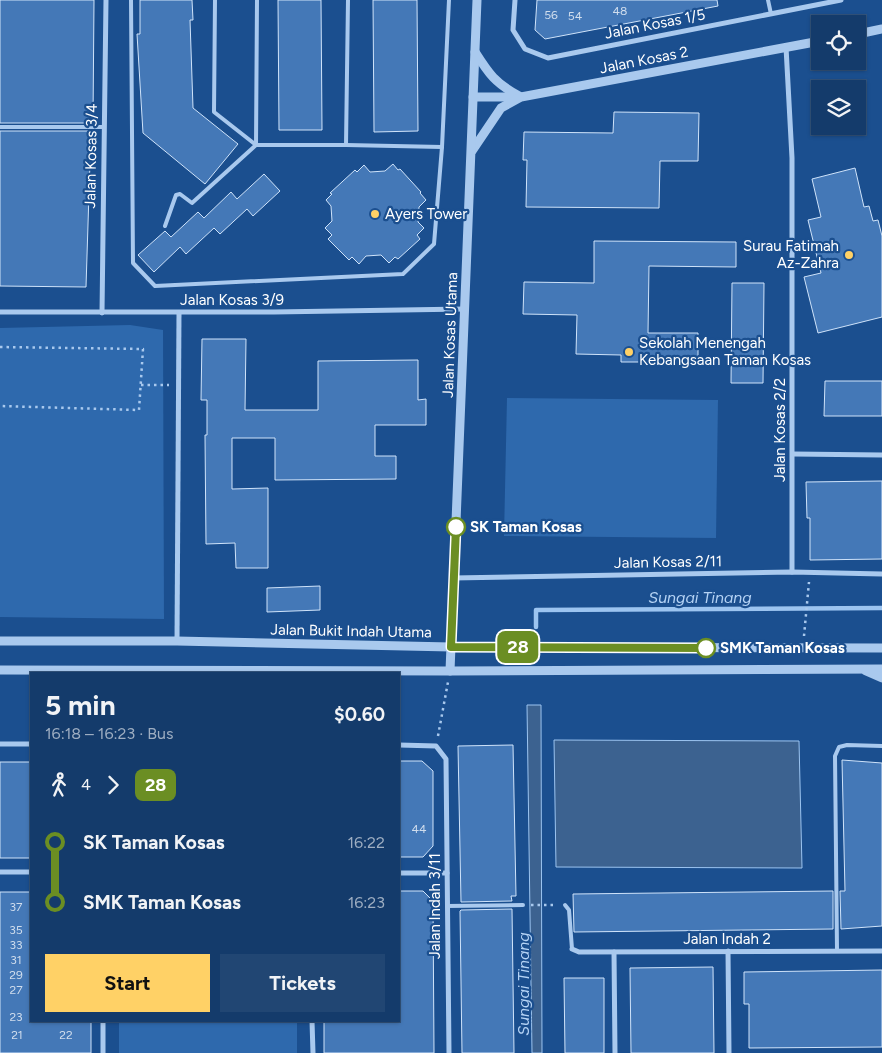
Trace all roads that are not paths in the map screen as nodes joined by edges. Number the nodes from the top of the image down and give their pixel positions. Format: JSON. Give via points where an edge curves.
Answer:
{"nodes":[{"id":1,"x":106,"y":0,"type":"edge"},
{"id":2,"x":131,"y":0,"type":"edge"},
{"id":3,"x":215,"y":0,"type":"edge"},
{"id":4,"x":257,"y":0,"type":"edge"},
{"id":5,"x":348,"y":0,"type":"edge"},
{"id":6,"x":449,"y":0,"type":"edge"},
{"id":7,"x":477,"y":0,"type":"edge"},
{"id":8,"x":515,"y":0,"type":"edge"},
{"id":9,"x":768,"y":0,"type":"edge"},
{"id":10,"x":842,"y":0,"type":"edge"},
{"id":11,"x":771,"y":14,"type":"junction"},
{"id":12,"x":882,"y":29,"type":"edge"},
{"id":13,"x":866,"y":32,"type":"edge"},
{"id":14,"x":811,"y":43,"type":"edge"},
{"id":15,"x":786,"y":47,"type":"junction"},
{"id":16,"x":475,"y":52,"type":"junction"},
{"id":17,"x":473,"y":97,"type":"junction"},
{"id":18,"x":521,"y":97,"type":"junction"},
{"id":19,"x":0,"y":127,"type":"edge"},
{"id":20,"x":104,"y":127,"type":"junction"},
{"id":21,"x":256,"y":145,"type":"junction"},
{"id":22,"x":346,"y":145,"type":"junction"},
{"id":23,"x":442,"y":147,"type":"junction"},
{"id":24,"x":471,"y":152,"type":"junction"},
{"id":25,"x":165,"y":226,"type":"dead end"},
{"id":26,"x":464,"y":309,"type":"junction"},
{"id":27,"x":0,"y":312,"type":"edge"},
{"id":28,"x":102,"y":313,"type":"junction"},
{"id":29,"x":179,"y":313,"type":"junction"},
{"id":30,"x":793,"y":454,"type":"junction"},
{"id":31,"x":882,"y":455,"type":"edge"},
{"id":32,"x":792,"y":572,"type":"junction"},
{"id":33,"x":882,"y":574,"type":"edge"},
{"id":34,"x":454,"y":578,"type":"junction"},
{"id":35,"x":0,"y":641,"type":"edge"},
{"id":36,"x":177,"y":641,"type":"junction"},
{"id":37,"x":451,"y":647,"type":"junction"},
{"id":38,"x":882,"y":648,"type":"edge"},
{"id":39,"x":862,"y":669,"type":"junction"},
{"id":40,"x":882,"y":669,"type":"edge"},
{"id":41,"x":0,"y":670,"type":"edge"},
{"id":42,"x":450,"y":671,"type":"junction"},
{"id":43,"x":882,"y":678,"type":"edge"},
{"id":44,"x":0,"y":744,"type":"edge"},
{"id":45,"x":30,"y":744,"type":"edge"},
{"id":46,"x":400,"y":746,"type":"edge"},
{"id":47,"x":882,"y":746,"type":"edge"},
{"id":48,"x":0,"y":872,"type":"edge"},
{"id":49,"x":30,"y":872,"type":"edge"},
{"id":50,"x":400,"y":873,"type":"edge"},
{"id":51,"x":447,"y":873,"type":"junction"},
{"id":52,"x":525,"y":905,"type":"road end"},
{"id":53,"x":565,"y":905,"type":"dead end"},
{"id":54,"x":447,"y":906,"type":"junction"},
{"id":55,"x":572,"y":949,"type":"joint"},
{"id":56,"x":837,"y":950,"type":"junction"},
{"id":57,"x":882,"y":951,"type":"edge"},
{"id":58,"x":614,"y":952,"type":"junction"},
{"id":59,"x":728,"y":952,"type":"junction"},
{"id":60,"x":103,"y":1022,"type":"edge"},
{"id":61,"x":312,"y":1022,"type":"edge"},
{"id":62,"x":104,"y":1053,"type":"edge"},
{"id":63,"x":312,"y":1053,"type":"edge"},
{"id":64,"x":449,"y":1053,"type":"edge"},
{"id":65,"x":615,"y":1053,"type":"edge"},
{"id":66,"x":729,"y":1053,"type":"edge"}],
"edges":[{"from":1,"to":20,"type":"street","name":"Jalan Kosas 3/4"},
{"from":2,"to":23,"type":"lane","via":[[133,263],[155,286],[404,274],[434,244]]},
{"from":3,"to":21,"type":"lane","via":[[214,112]]},
{"from":4,"to":21,"type":"lane"},
{"from":5,"to":22,"type":"lane"},
{"from":6,"to":23,"type":"lane"},
{"from":7,"to":16,"type":"street","name":"Jalan Kosas Utama"},
{"from":8,"to":11,"type":"street","name":"Jalan Kosas 1/5","via":[[513,30],[525,49],[548,58]]},
{"from":9,"to":11,"type":"lane"},
{"from":10,"to":11,"type":"street","name":"Jalan Kosas 1/5"},
{"from":12,"to":13,"type":"street"},
{"from":14,"to":15,"type":"street","name":"Jalan Kosas 2"},
{"from":15,"to":18,"type":"street","name":"Jalan Kosas 2"},
{"from":15,"to":30,"type":"street","name":"Jalan Kosas 2/2","via":[[792,158]]},
{"from":16,"to":17,"type":"street","name":"Jalan Kosas Utama"},
{"from":16,"to":18,"type":"street","via":[[492,77]]},
{"from":17,"to":18,"type":"street","name":"Jalan Kosas 2"},
{"from":17,"to":24,"type":"street","name":"Jalan Kosas Utama"},
{"from":18,"to":24,"type":"street","via":[[501,108]]},
{"from":19,"to":20,"type":"lane"},
{"from":20,"to":28,"type":"street","name":"Jalan Kosas 3/4"},
{"from":21,"to":22,"type":"lane"},
{"from":21,"to":25,"type":"lane","via":[[192,203],[180,194],[176,195]]},
{"from":22,"to":23,"type":"lane"},
{"from":24,"to":26,"type":"street","name":"Jalan Kosas Utama"},
{"from":26,"to":29,"type":"street","name":"Jalan Kosas 3/9"},
{"from":26,"to":34,"type":"street","name":"Jalan Kosas Utama"},
{"from":27,"to":28,"type":"street","name":"Jalan Kosas 3/9"},
{"from":28,"to":29,"type":"street","name":"Jalan Kosas 3/9"},
{"from":29,"to":36,"type":"street"},
{"from":30,"to":31,"type":"street"},
{"from":30,"to":32,"type":"street","name":"Jalan Kosas 2/2"},
{"from":32,"to":33,"type":"street","name":"Jalan Kosas 2/11"},
{"from":32,"to":34,"type":"street","name":"Jalan Kosas 2/11"},
{"from":34,"to":37,"type":"street","name":"Jalan Kosas Utama"},
{"from":35,"to":36,"type":"street","name":"Jalan Bukit Indah Utama"},
{"from":36,"to":37,"type":"street","name":"Jalan Bukit Indah Utama"},
{"from":37,"to":38,"type":"street","name":"Jalan Bukit Indah Utama"},
{"from":37,"to":42,"type":"street","name":"Jalan Kosas Utama"},
{"from":39,"to":40,"type":"street"},
{"from":39,"to":42,"type":"street"},
{"from":39,"to":43,"type":"street"},
{"from":41,"to":42,"type":"street"},
{"from":44,"to":45,"type":"street"},
{"from":46,"to":51,"type":"street","name":"Jalan Indah 3/11","via":[[436,746],[446,759]]},
{"from":47,"to":56,"type":"lane","via":[[847,745],[839,747],[834,756]]},
{"from":48,"to":49,"type":"street"},
{"from":50,"to":51,"type":"street"},
{"from":51,"to":54,"type":"street","name":"Jalan Indah 3/11"},
{"from":52,"to":54,"type":"lane"},
{"from":53,"to":55,"type":"lane","via":[[569,910]]},
{"from":54,"to":64,"type":"street","name":"Jalan Indah 3/11"},
{"from":55,"to":58,"type":"street","name":"Jalan Indah 2"},
{"from":56,"to":57,"type":"street","name":"Jalan Indah 2"},
{"from":56,"to":59,"type":"street","name":"Jalan Indah 2"},
{"from":58,"to":59,"type":"street","name":"Jalan Indah 2"},
{"from":58,"to":65,"type":"street"},
{"from":59,"to":66,"type":"street"},
{"from":60,"to":62,"type":"street"},
{"from":61,"to":63,"type":"street"}]}
